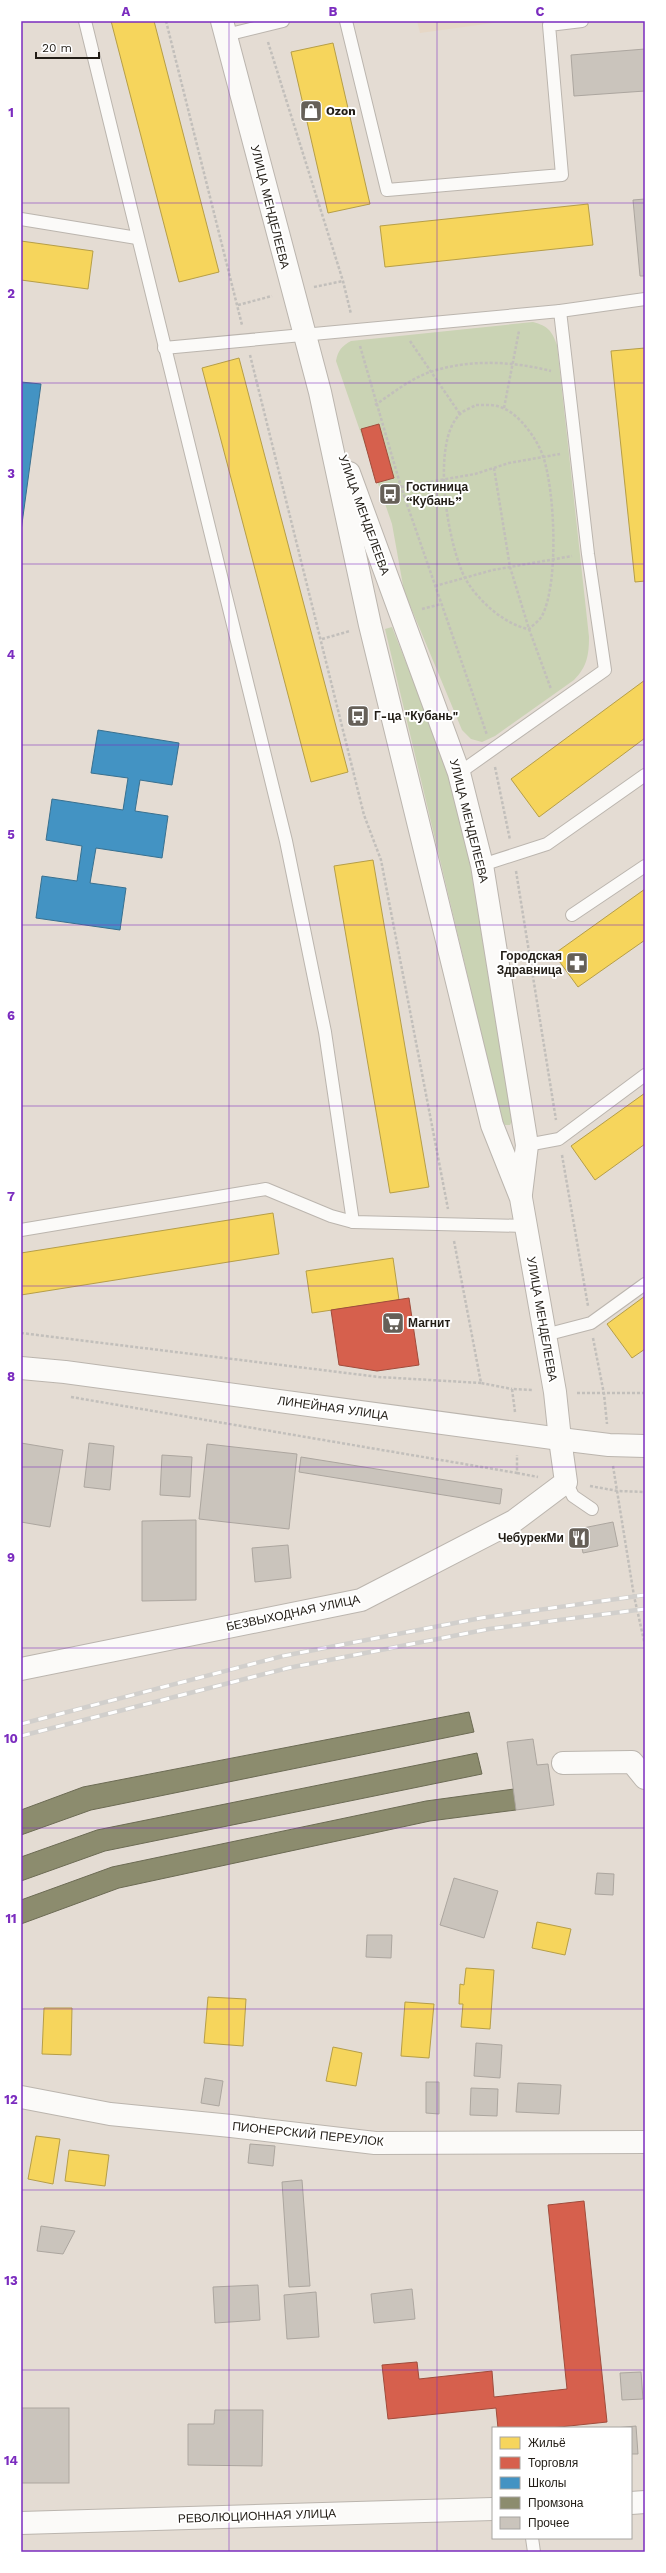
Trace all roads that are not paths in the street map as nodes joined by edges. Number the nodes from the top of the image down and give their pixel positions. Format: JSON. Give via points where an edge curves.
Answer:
{"nodes":[{"id":1,"x":85,"y":21,"type":"edge"},
{"id":2,"x":283,"y":21,"type":"edge"},
{"id":3,"x":346,"y":21,"type":"edge"},
{"id":4,"x":582,"y":21,"type":"edge"},
{"id":5,"x":224,"y":28,"type":"edge"},
{"id":6,"x":21,"y":219,"type":"edge"},
{"id":7,"x":137,"y":238,"type":"junction"},
{"id":8,"x":645,"y":299,"type":"edge"},
{"id":9,"x":560,"y":311,"type":"junction"},
{"id":10,"x":304,"y":335,"type":"junction"},
{"id":11,"x":164,"y":348,"type":"junction"},
{"id":12,"x":320,"y":392,"type":"junction"},
{"id":13,"x":459,"y":774,"type":"junction"},
{"id":14,"x":645,"y":775,"type":"edge"},
{"id":15,"x":482,"y":866,"type":"junction"},
{"id":16,"x":645,"y":866,"type":"edge"},
{"id":17,"x":572,"y":915,"type":"dead end"},
{"id":18,"x":645,"y":1075,"type":"edge"},
{"id":19,"x":527,"y":1145,"type":"junction"},
{"id":20,"x":521,"y":1198,"type":"junction"},
{"id":21,"x":353,"y":1222,"type":"junction"},
{"id":22,"x":526,"y":1226,"type":"junction"},
{"id":23,"x":21,"y":1230,"type":"edge"},
{"id":24,"x":645,"y":1284,"type":"edge"},
{"id":25,"x":545,"y":1335,"type":"junction"},
{"id":26,"x":21,"y":1368,"type":"edge"},
{"id":27,"x":560,"y":1439,"type":"junction"},
{"id":28,"x":645,"y":1446,"type":"edge"},
{"id":29,"x":566,"y":1482,"type":"junction"},
{"id":30,"x":592,"y":1509,"type":"dead end"},
{"id":31,"x":21,"y":1669,"type":"edge"},
{"id":32,"x":563,"y":1763,"type":"dead end"},
{"id":33,"x":639,"y":1770,"type":"edge"},
{"id":34,"x":21,"y":2097,"type":"edge"},
{"id":35,"x":645,"y":2142,"type":"edge"},
{"id":36,"x":645,"y":2502,"type":"edge"},
{"id":37,"x":632,"y":2503,"type":"edge"},
{"id":38,"x":492,"y":2509,"type":"edge"},
{"id":39,"x":21,"y":2523,"type":"edge"},
{"id":40,"x":532,"y":2539,"type":"edge"},
{"id":41,"x":534,"y":2552,"type":"edge"}],
"edges":[{"from":1,"to":7,"type":"lane"},
{"from":2,"to":5,"type":"lane"},
{"from":3,"to":4,"type":"lane","via":[[387,190],[562,175],[549,25]]},
{"from":5,"to":10,"type":"main road","name":"УЛИЦА МЕНДЕЛЕЕВА"},
{"from":6,"to":7,"type":"lane"},
{"from":7,"to":11,"type":"lane"},
{"from":8,"to":9,"type":"lane"},
{"from":9,"to":10,"type":"lane"},
{"from":9,"to":13,"type":"lane","via":[[604,670]]},
{"from":10,"to":11,"type":"lane"},
{"from":10,"to":12,"type":"main road","name":"УЛИЦА МЕНДЕЛЕЕВА"},
{"from":11,"to":21,"type":"lane","via":[[286,841],[325,1032]]},
{"from":12,"to":13,"type":"main road","name":"УЛИЦА МЕНДЕЛЕЕВА"},
{"from":12,"to":20,"type":"main road","name":"УЛИЦА МЕНДЕЛЕЕВА","via":[[370,625],[471,1042],[492,1125]]},
{"from":13,"to":15,"type":"main road","name":"УЛИЦА МЕНДЕЛЕЕВА"},
{"from":14,"to":15,"type":"lane","via":[[547,844]]},
{"from":15,"to":19,"type":"main road","name":"УЛИЦА МЕНДЕЛЕЕВА"},
{"from":16,"to":17,"type":"lane"},
{"from":18,"to":19,"type":"lane","via":[[559,1139]]},
{"from":19,"to":20,"type":"main road","name":"УЛИЦА МЕНДЕЛЕЕВА"},
{"from":20,"to":22,"type":"main road","name":"УЛИЦА МЕНДЕЛЕЕВА"},
{"from":21,"to":22,"type":"lane"},
{"from":21,"to":23,"type":"lane","via":[[331,1216],[266,1189]]},
{"from":22,"to":25,"type":"main road","name":"УЛИЦА МЕНДЕЛЕЕВА"},
{"from":24,"to":25,"type":"lane","via":[[591,1323]]},
{"from":25,"to":27,"type":"main road","name":"УЛИЦА МЕНДЕЛЕЕВА"},
{"from":26,"to":27,"type":"main road","name":"ЛИНЕЙНАЯ УЛИЦА"},
{"from":27,"to":28,"type":"main road","name":"ЛИНЕЙНАЯ УЛИЦА"},
{"from":27,"to":29,"type":"main road"},
{"from":29,"to":30,"type":"lane","via":[[573,1496]]},
{"from":29,"to":31,"type":"main road","name":"БЕЗВЫХОДНАЯ УЛИЦА","via":[[514,1521],[361,1600]]},
{"from":32,"to":33,"type":"main road"},
{"from":34,"to":35,"type":"main road","name":"ПИОНЕРСКИЙ ПЕРЕУЛОК","via":[[110,2114],[375,2143]]},
{"from":36,"to":37,"type":"main road"},
{"from":38,"to":39,"type":"main road","name":"РЕВОЛЮЦИОННАЯ УЛИЦА"},
{"from":40,"to":41,"type":"lane"}]}
